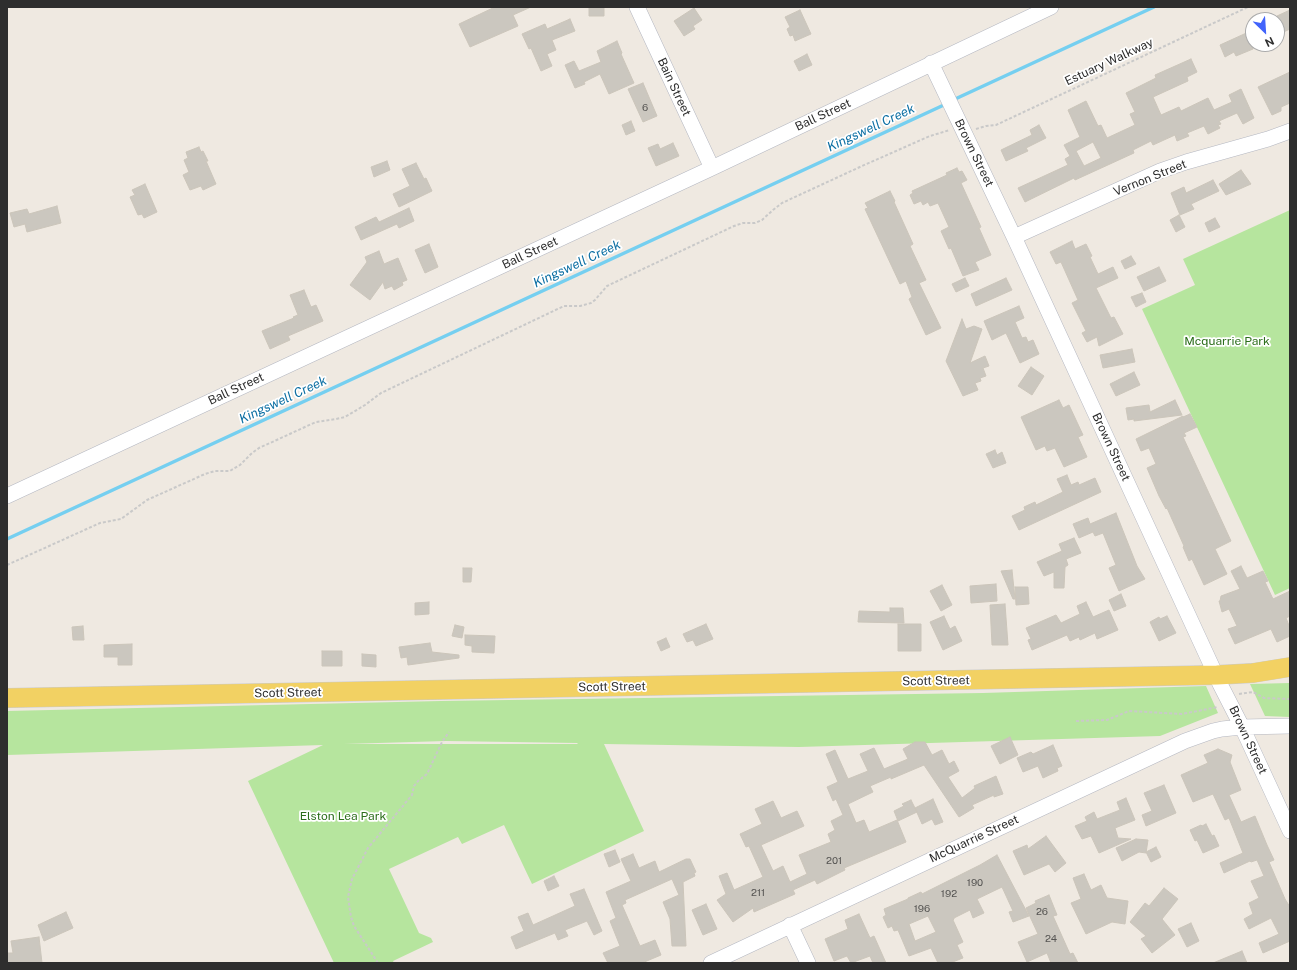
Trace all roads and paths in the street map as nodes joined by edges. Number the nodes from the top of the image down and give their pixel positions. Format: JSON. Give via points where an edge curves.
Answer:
{"nodes":[{"id":1,"x":637,"y":7,"type":"edge"},
{"id":2,"x":1051,"y":7,"type":"edge"},
{"id":3,"x":1248,"y":7,"type":"edge"},
{"id":4,"x":932,"y":63,"type":"junction"},
{"id":5,"x":975,"y":129,"type":"dead end"},
{"id":6,"x":950,"y":130,"type":"dead end"},
{"id":7,"x":1290,"y":131,"type":"edge"},
{"id":8,"x":712,"y":168,"type":"junction"},
{"id":9,"x":1014,"y":237,"type":"junction"},
{"id":10,"x":7,"y":496,"type":"edge"},
{"id":11,"x":7,"y":565,"type":"edge"},
{"id":12,"x":1290,"y":667,"type":"edge"},
{"id":13,"x":1217,"y":676,"type":"junction"},
{"id":14,"x":1241,"y":693,"type":"dead end"},
{"id":15,"x":7,"y":698,"type":"edge"},
{"id":16,"x":1290,"y":699,"type":"edge"},
{"id":17,"x":1217,"y":708,"type":"dead end"},
{"id":18,"x":1076,"y":721,"type":"dead end"},
{"id":19,"x":1290,"y":726,"type":"edge"},
{"id":20,"x":1242,"y":727,"type":"junction"},
{"id":21,"x":449,"y":732,"type":"dead end"},
{"id":22,"x":1290,"y":831,"type":"edge"},
{"id":23,"x":790,"y":925,"type":"junction"},
{"id":24,"x":378,"y":963,"type":"edge"},
{"id":25,"x":710,"y":963,"type":"edge"},
{"id":26,"x":808,"y":963,"type":"edge"}],
"edges":[{"from":1,"to":8,"type":"street","name":"Bain Street"},
{"from":2,"to":4,"type":"street","name":"Ball Street"},
{"from":3,"to":5,"type":"path","name":"Estuary Walkway","via":[[996,125]]},
{"from":4,"to":8,"type":"street","name":"Ball Street"},
{"from":4,"to":9,"type":"street","name":"Brown Street"},
{"from":6,"to":11,"type":"path","via":[[930,136],[782,203],[762,220],[734,226],[607,286],[591,303],[564,306],[381,393],[345,417],[316,422],[259,448],[230,471],[205,474],[147,500],[121,519],[100,523]]},
{"from":7,"to":9,"type":"street","name":"Vernon Street","via":[[1160,171]]},
{"from":8,"to":10,"type":"street","name":"Ball Street"},
{"from":9,"to":13,"type":"street","name":"Brown Street"},
{"from":12,"to":13,"type":"main road"},
{"from":13,"to":15,"type":"main road","name":"Scott Street"},
{"from":13,"to":20,"type":"street","name":"Brown Street"},
{"from":14,"to":16,"type":"path","via":[[1253,692],[1264,698]]},
{"from":17,"to":18,"type":"path","via":[[1182,714],[1129,711],[1107,720]]},
{"from":19,"to":20,"type":"street","name":"McQuarrie Street"},
{"from":20,"to":22,"type":"street","name":"Brown Street"},
{"from":20,"to":23,"type":"street","name":"McQuarrie Street","via":[[1213,731],[1185,741]]},
{"from":21,"to":24,"type":"path","via":[[427,774],[414,786],[412,795],[368,848],[352,879],[348,897],[350,917]]},
{"from":23,"to":25,"type":"street","name":"McQuarrie Street"},
{"from":23,"to":26,"type":"street"}]}
